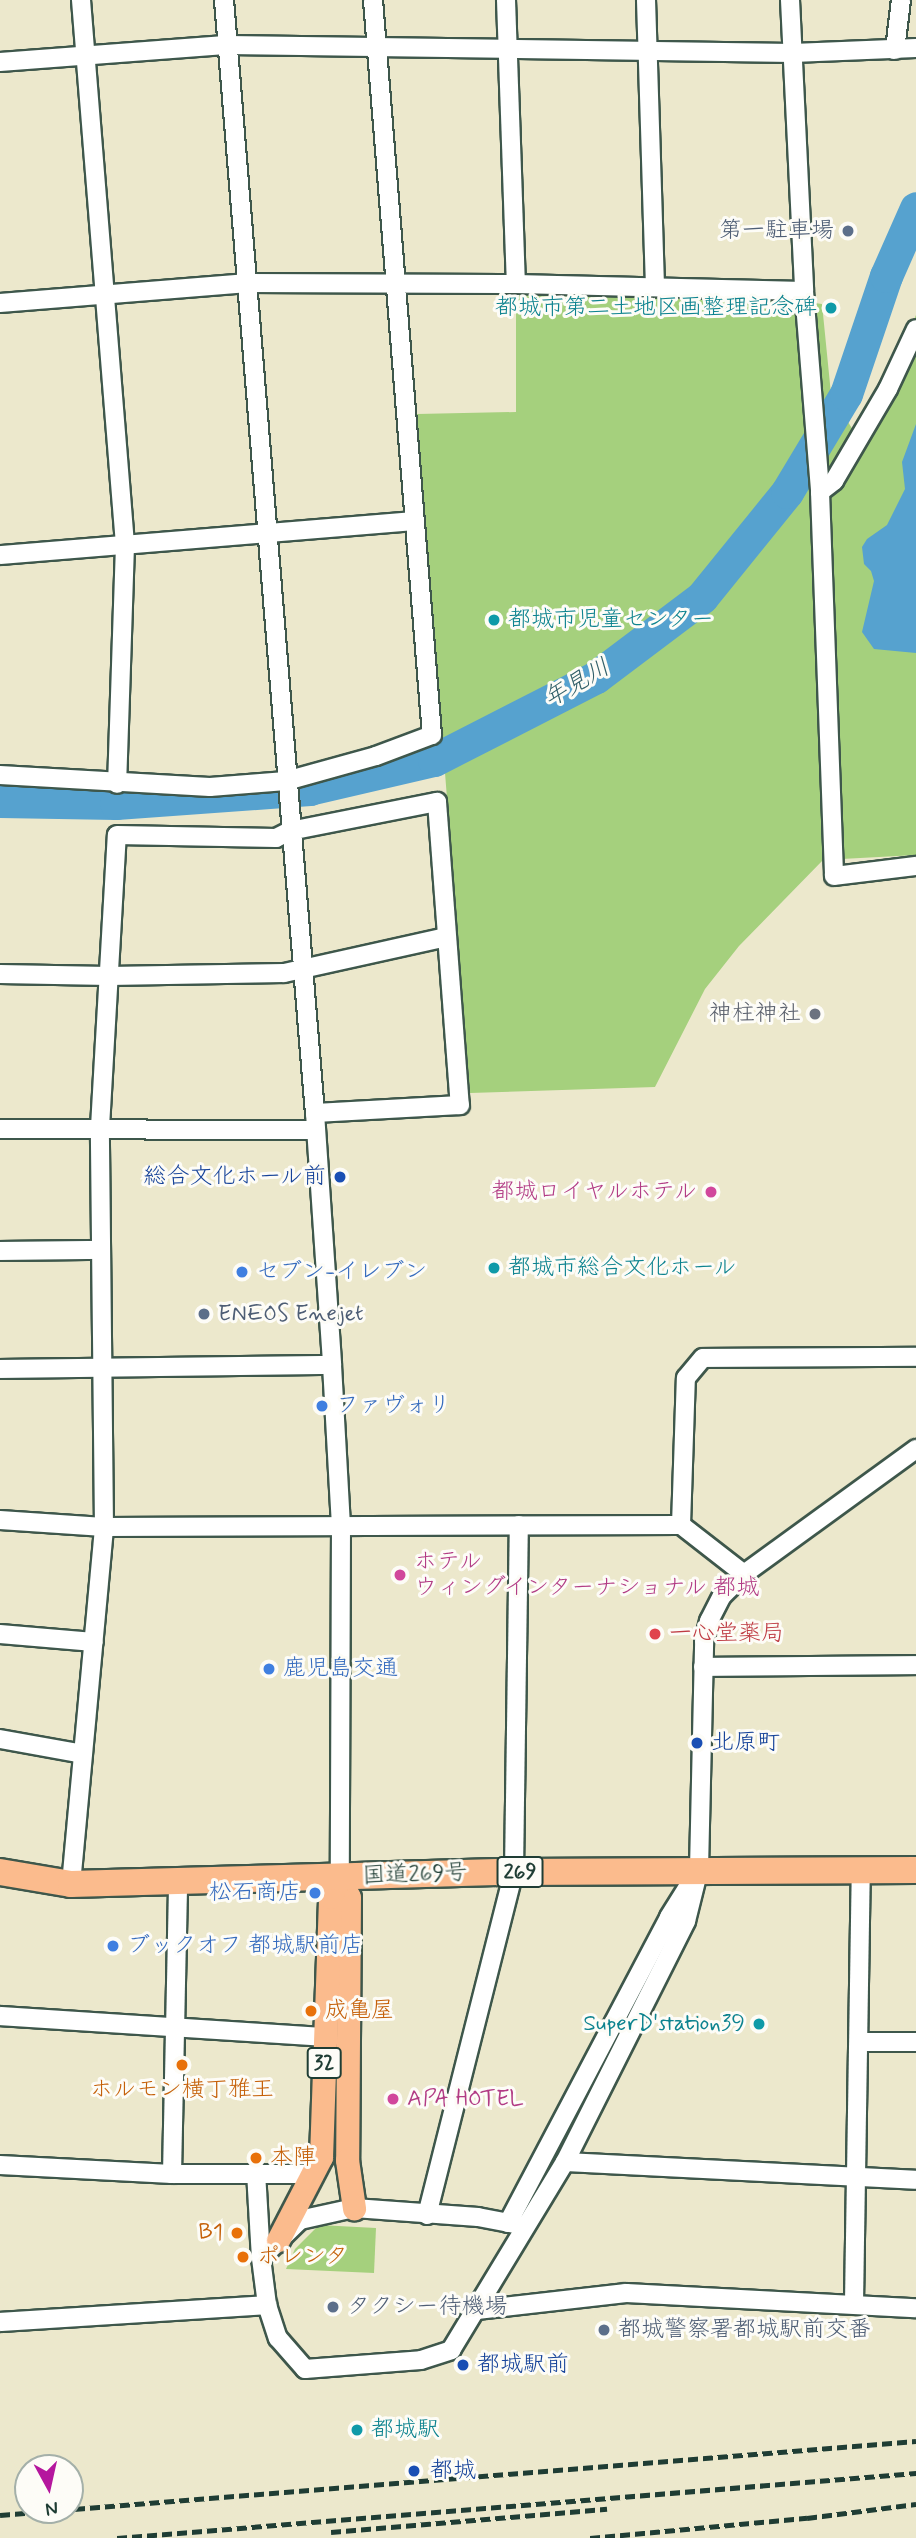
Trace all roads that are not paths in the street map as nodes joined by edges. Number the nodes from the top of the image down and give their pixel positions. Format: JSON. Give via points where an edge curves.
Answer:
{"nodes":[{"id":1,"x":81,"y":0,"type":"edge"},
{"id":2,"x":224,"y":0,"type":"edge"},
{"id":3,"x":373,"y":0,"type":"edge"},
{"id":4,"x":506,"y":0,"type":"edge"},
{"id":5,"x":646,"y":0,"type":"edge"},
{"id":6,"x":790,"y":0,"type":"edge"},
{"id":7,"x":901,"y":0,"type":"edge"},
{"id":8,"x":228,"y":45,"type":"junction"},
{"id":9,"x":377,"y":45,"type":"junction"},
{"id":10,"x":916,"y":48,"type":"edge"},
{"id":11,"x":508,"y":49,"type":"junction"},
{"id":12,"x":648,"y":50,"type":"junction"},
{"id":13,"x":895,"y":50,"type":"junction"},
{"id":14,"x":793,"y":53,"type":"junction"},
{"id":15,"x":86,"y":56,"type":"junction"},
{"id":16,"x":0,"y":62,"type":"edge"},
{"id":17,"x":248,"y":283,"type":"junction"},
{"id":18,"x":396,"y":284,"type":"junction"},
{"id":19,"x":516,"y":284,"type":"junction"},
{"id":20,"x":655,"y":287,"type":"junction"},
{"id":21,"x":804,"y":291,"type":"junction"},
{"id":22,"x":105,"y":296,"type":"junction"},
{"id":23,"x":0,"y":303,"type":"edge"},
{"id":24,"x":916,"y":329,"type":"edge"},
{"id":25,"x":820,"y":492,"type":"junction"},
{"id":26,"x":415,"y":522,"type":"junction"},
{"id":27,"x":268,"y":531,"type":"junction"},
{"id":28,"x":125,"y":545,"type":"junction"},
{"id":29,"x":0,"y":555,"type":"edge"},
{"id":30,"x":0,"y":775,"type":"edge"},
{"id":31,"x":286,"y":780,"type":"junction"},
{"id":32,"x":117,"y":784,"type":"junction"},
{"id":33,"x":290,"y":831,"type":"junction"},
{"id":34,"x":916,"y":866,"type":"edge"},
{"id":35,"x":446,"y":937,"type":"junction"},
{"id":36,"x":302,"y":970,"type":"junction"},
{"id":37,"x":0,"y":974,"type":"edge"},
{"id":38,"x":108,"y":976,"type":"junction"},
{"id":39,"x":315,"y":1122,"type":"junction"},
{"id":40,"x":100,"y":1127,"type":"junction"},
{"id":41,"x":0,"y":1129,"type":"edge"},
{"id":42,"x":101,"y":1250,"type":"junction"},
{"id":43,"x":0,"y":1251,"type":"edge"},
{"id":44,"x":916,"y":1357,"type":"edge"},
{"id":45,"x":332,"y":1365,"type":"junction"},
{"id":46,"x":102,"y":1368,"type":"junction"},
{"id":47,"x":0,"y":1369,"type":"edge"},
{"id":48,"x":916,"y":1449,"type":"edge"},
{"id":49,"x":0,"y":1520,"type":"edge"},
{"id":50,"x":341,"y":1525,"type":"junction"},
{"id":51,"x":519,"y":1525,"type":"junction"},
{"id":52,"x":681,"y":1525,"type":"junction"},
{"id":53,"x":104,"y":1527,"type":"junction"},
{"id":54,"x":744,"y":1574,"type":"junction"},
{"id":55,"x":0,"y":1634,"type":"edge"},
{"id":56,"x":94,"y":1642,"type":"junction"},
{"id":57,"x":916,"y":1665,"type":"edge"},
{"id":58,"x":703,"y":1667,"type":"junction"},
{"id":59,"x":0,"y":1739,"type":"edge"},
{"id":60,"x":83,"y":1754,"type":"junction"},
{"id":61,"x":699,"y":1869,"type":"junction"},
{"id":62,"x":862,"y":1870,"type":"junction"},
{"id":63,"x":916,"y":1870,"type":"edge"},
{"id":64,"x":0,"y":1872,"type":"edge"},
{"id":65,"x":514,"y":1872,"type":"junction"},
{"id":66,"x":340,"y":1878,"type":"junction"},
{"id":67,"x":178,"y":1882,"type":"junction"},
{"id":68,"x":71,"y":1884,"type":"junction"},
{"id":69,"x":0,"y":2016,"type":"edge"},
{"id":70,"x":173,"y":2027,"type":"junction"},
{"id":71,"x":325,"y":2037,"type":"junction"},
{"id":72,"x":860,"y":2042,"type":"junction"},
{"id":73,"x":916,"y":2042,"type":"edge"},
{"id":74,"x":565,"y":2162,"type":"junction"},
{"id":75,"x":0,"y":2165,"type":"edge"},
{"id":76,"x":256,"y":2172,"type":"junction"},
{"id":77,"x":173,"y":2174,"type":"junction"},
{"id":78,"x":312,"y":2174,"type":"junction"},
{"id":79,"x":857,"y":2175,"type":"junction"},
{"id":80,"x":916,"y":2180,"type":"edge"},
{"id":81,"x":354,"y":2208,"type":"junction"},
{"id":82,"x":427,"y":2215,"type":"junction"},
{"id":83,"x":516,"y":2224,"type":"junction"},
{"id":84,"x":278,"y":2240,"type":"junction"},
{"id":85,"x":261,"y":2258,"type":"junction"},
{"id":86,"x":854,"y":2303,"type":"junction"},
{"id":87,"x":267,"y":2305,"type":"junction"},
{"id":88,"x":916,"y":2308,"type":"edge"},
{"id":89,"x":477,"y":2310,"type":"junction"},
{"id":90,"x":0,"y":2322,"type":"edge"}],
"edges":[{"from":1,"to":15,"type":"street"},
{"from":2,"to":8,"type":"street"},
{"from":3,"to":9,"type":"street"},
{"from":4,"to":11,"type":"street"},
{"from":5,"to":12,"type":"street"},
{"from":6,"to":14,"type":"street"},
{"from":7,"to":13,"type":"street"},
{"from":8,"to":9,"type":"street"},
{"from":8,"to":15,"type":"street"},
{"from":8,"to":17,"type":"street"},
{"from":9,"to":11,"type":"street"},
{"from":9,"to":18,"type":"street"},
{"from":10,"to":13,"type":"street"},
{"from":11,"to":12,"type":"street"},
{"from":11,"to":19,"type":"street"},
{"from":12,"to":14,"type":"street"},
{"from":12,"to":20,"type":"street"},
{"from":13,"to":14,"type":"street"},
{"from":14,"to":21,"type":"street"},
{"from":15,"to":16,"type":"street"},
{"from":15,"to":22,"type":"street"},
{"from":17,"to":18,"type":"street"},
{"from":17,"to":22,"type":"street"},
{"from":17,"to":27,"type":"street"},
{"from":18,"to":19,"type":"street"},
{"from":18,"to":26,"type":"street"},
{"from":19,"to":20,"type":"street"},
{"from":20,"to":21,"type":"street"},
{"from":21,"to":25,"type":"street"},
{"from":22,"to":23,"type":"street"},
{"from":22,"to":28,"type":"street"},
{"from":24,"to":25,"type":"street","via":[[888,389],[834,481]]},
{"from":25,"to":34,"type":"street","via":[[834,876]]},
{"from":26,"to":27,"type":"street"},
{"from":26,"to":31,"type":"street","via":[[432,735],[376,757]]},
{"from":27,"to":28,"type":"street"},
{"from":27,"to":31,"type":"street"},
{"from":28,"to":29,"type":"street"},
{"from":28,"to":32,"type":"street"},
{"from":30,"to":32,"type":"street"},
{"from":31,"to":32,"type":"street","via":[[210,787]]},
{"from":31,"to":33,"type":"street"},
{"from":33,"to":35,"type":"street","via":[[437,802]]},
{"from":33,"to":36,"type":"street"},
{"from":33,"to":38,"type":"street","via":[[276,838],[117,835]]},
{"from":35,"to":36,"type":"street"},
{"from":35,"to":39,"type":"street","via":[[460,1105]]},
{"from":36,"to":38,"type":"street"},
{"from":36,"to":39,"type":"street"},
{"from":37,"to":38,"type":"street"},
{"from":38,"to":40,"type":"street"},
{"from":39,"to":40,"type":"street"},
{"from":39,"to":45,"type":"street"},
{"from":40,"to":41,"type":"street"},
{"from":40,"to":42,"type":"street"},
{"from":42,"to":43,"type":"street"},
{"from":42,"to":46,"type":"street"},
{"from":44,"to":52,"type":"street","via":[[703,1358],[686,1378]]},
{"from":45,"to":46,"type":"street"},
{"from":45,"to":50,"type":"street"},
{"from":46,"to":47,"type":"street"},
{"from":46,"to":53,"type":"street"},
{"from":48,"to":54,"type":"street"},
{"from":49,"to":53,"type":"street"},
{"from":50,"to":51,"type":"street"},
{"from":50,"to":53,"type":"street"},
{"from":50,"to":66,"type":"street"},
{"from":51,"to":52,"type":"street"},
{"from":51,"to":65,"type":"street"},
{"from":52,"to":54,"type":"street"},
{"from":53,"to":56,"type":"street"},
{"from":54,"to":58,"type":"street","via":[[722,1596],[709,1621]]},
{"from":55,"to":56,"type":"street"},
{"from":56,"to":60,"type":"street"},
{"from":57,"to":58,"type":"street"},
{"from":58,"to":61,"type":"street"},
{"from":59,"to":60,"type":"street"},
{"from":60,"to":68,"type":"street"},
{"from":61,"to":62,"type":"highway","name":"国道269号","number":"269"},
{"from":61,"to":65,"type":"highway","name":"国道269号","number":"269"},
{"from":61,"to":74,"type":"street","via":[[686,1922]]},
{"from":61,"to":83,"type":"street","via":[[669,1917]]},
{"from":62,"to":63,"type":"highway","name":"国道269号","number":"269"},
{"from":62,"to":72,"type":"street"},
{"from":64,"to":68,"type":"highway","name":"国道269号","number":"269"},
{"from":65,"to":66,"type":"highway","name":"国道269号","number":"269"},
{"from":65,"to":82,"type":"street"},
{"from":66,"to":67,"type":"highway","name":"国道269号","number":"269"},
{"from":66,"to":71,"type":"main road","number":"32","via":[[330,1897]]},
{"from":66,"to":81,"type":"main road","number":"32","via":[[349,1898],[347,2160]]},
{"from":67,"to":68,"type":"highway","name":"国道269号","number":"269"},
{"from":67,"to":70,"type":"street"},
{"from":69,"to":70,"type":"street"},
{"from":70,"to":71,"type":"street"},
{"from":70,"to":77,"type":"street"},
{"from":71,"to":78,"type":"main road","number":"32","via":[[321,2157]]},
{"from":72,"to":73,"type":"street"},
{"from":72,"to":79,"type":"street"},
{"from":74,"to":79,"type":"street"},
{"from":74,"to":83,"type":"street"},
{"from":75,"to":77,"type":"street"},
{"from":76,"to":77,"type":"street"},
{"from":76,"to":78,"type":"street"},
{"from":76,"to":85,"type":"street"},
{"from":78,"to":84,"type":"main road","number":"32"},
{"from":79,"to":80,"type":"street"},
{"from":79,"to":86,"type":"street"},
{"from":81,"to":82,"type":"street"},
{"from":81,"to":84,"type":"street","via":[[300,2220]]},
{"from":82,"to":83,"type":"street"},
{"from":83,"to":89,"type":"street"},
{"from":84,"to":85,"type":"street"},
{"from":85,"to":87,"type":"street"},
{"from":86,"to":88,"type":"street"},
{"from":86,"to":89,"type":"street","via":[[626,2293]]},
{"from":87,"to":89,"type":"street","via":[[278,2338],[305,2369],[421,2360],[451,2350]]},
{"from":87,"to":90,"type":"street"}]}
